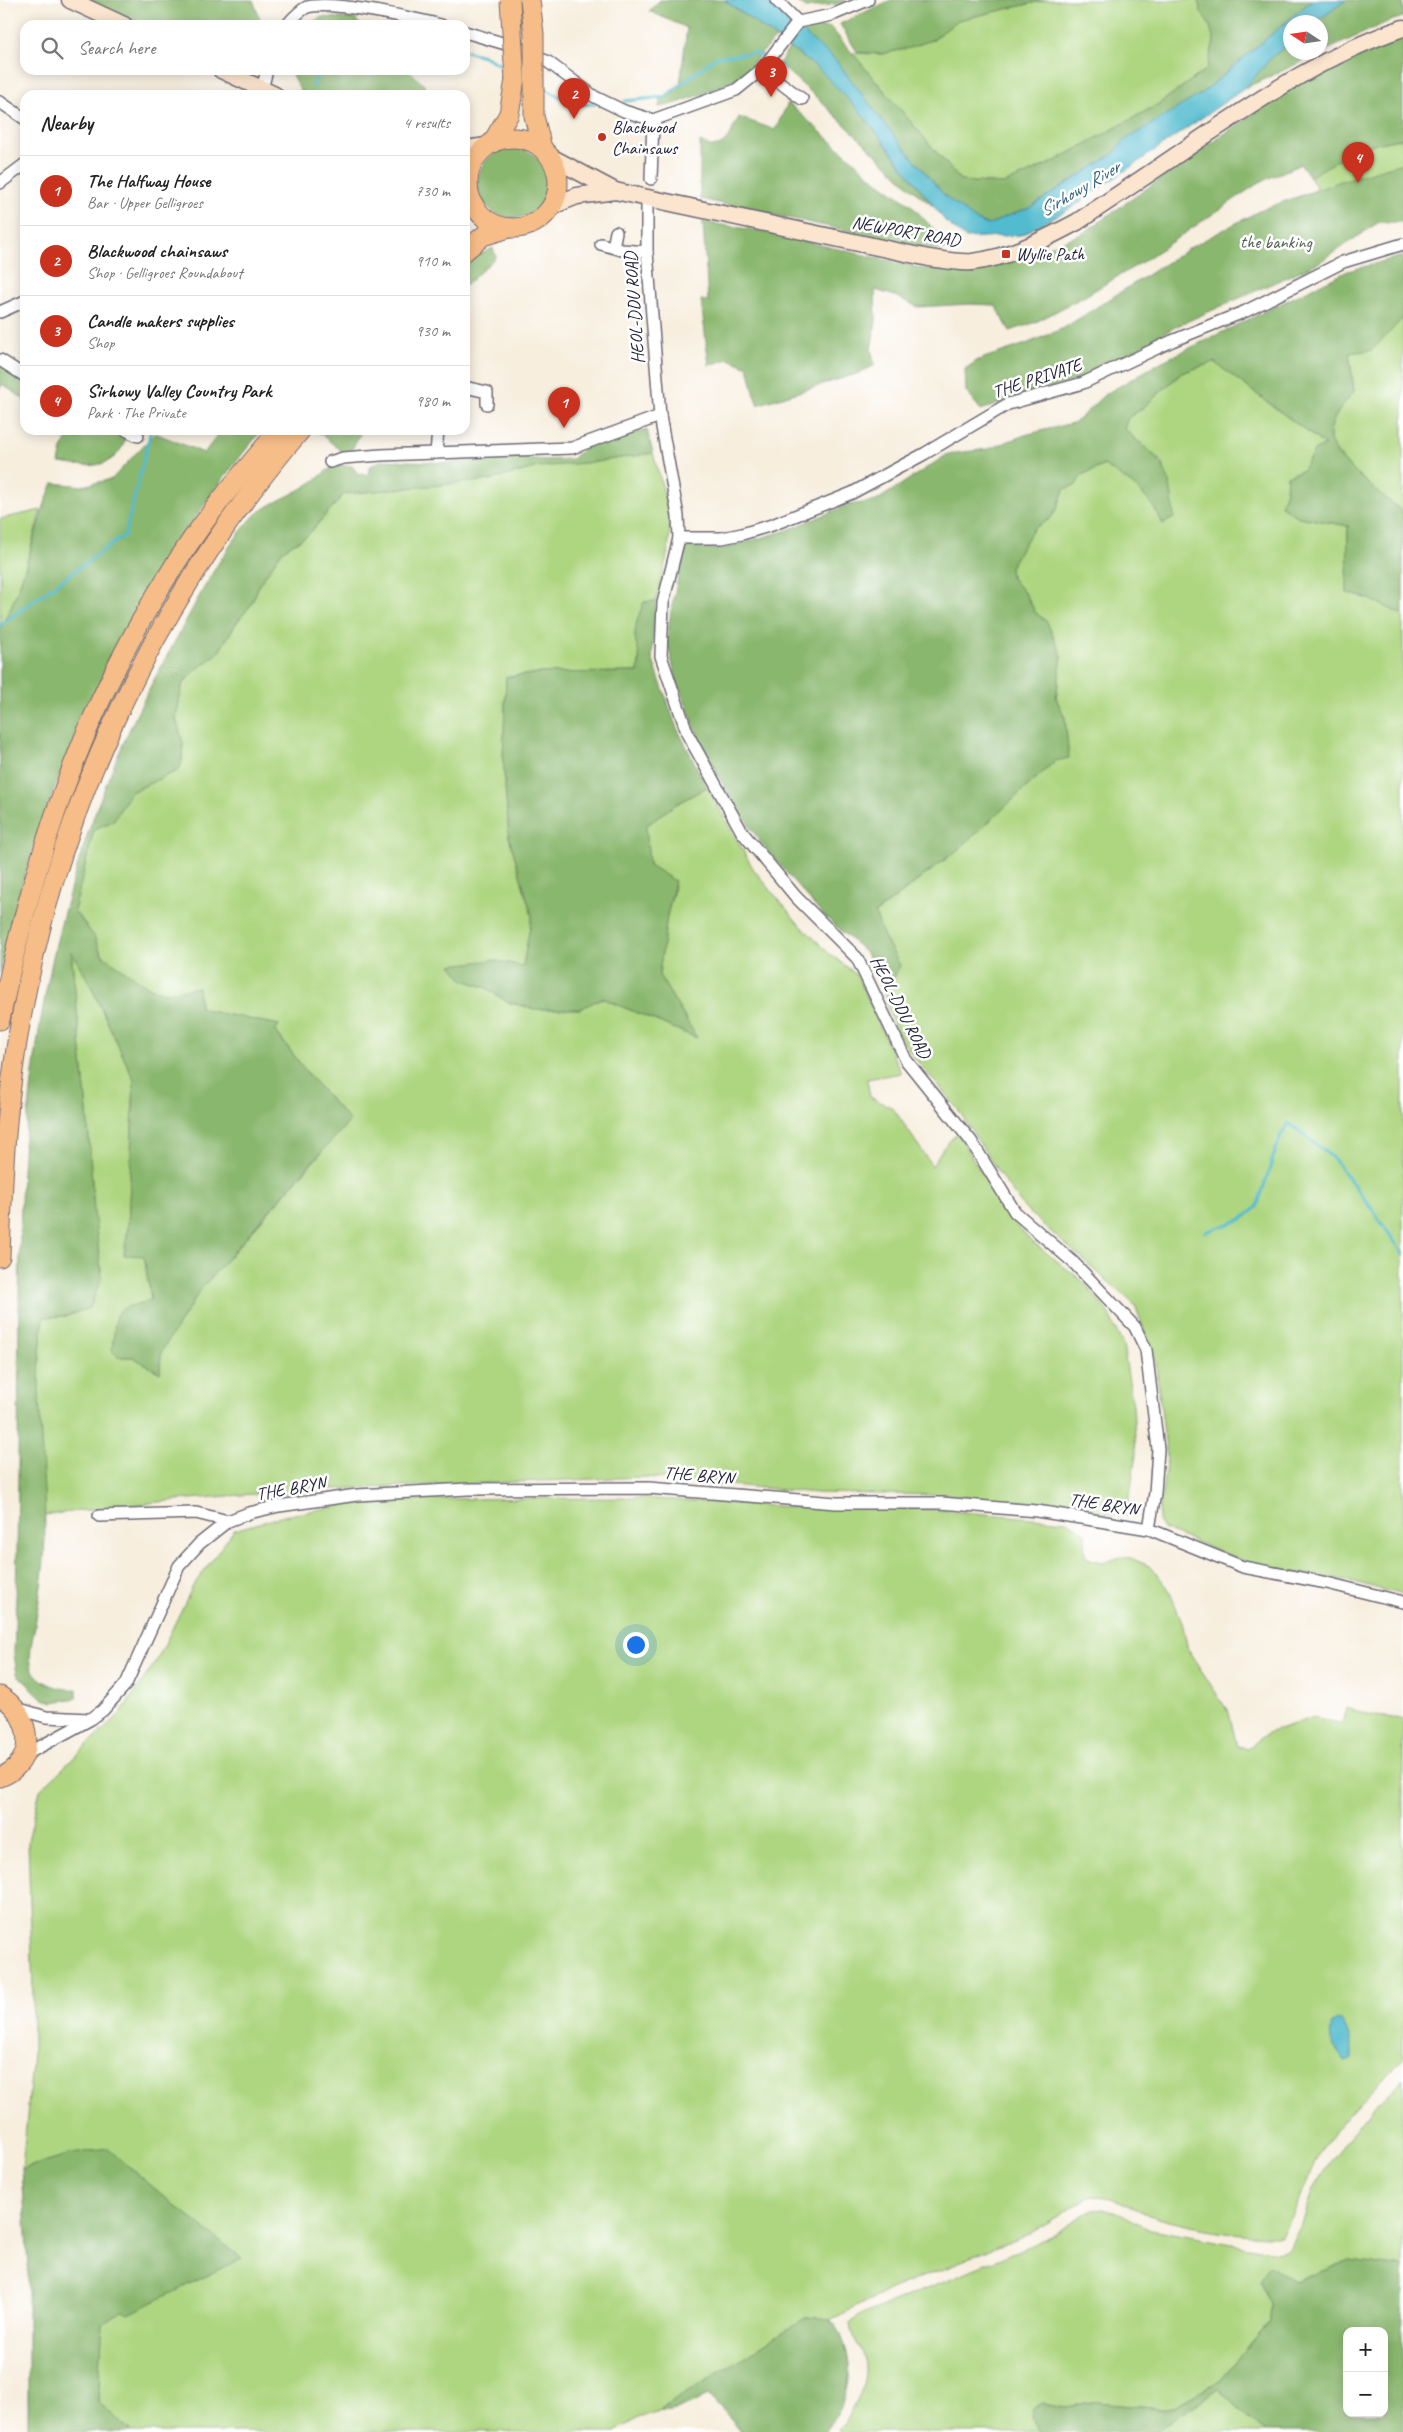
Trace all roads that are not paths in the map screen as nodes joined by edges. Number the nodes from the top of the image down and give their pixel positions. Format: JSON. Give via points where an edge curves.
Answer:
{"nodes":[{"id":1,"x":70,"y":0,"type":"edge"},
{"id":2,"x":510,"y":0,"type":"edge"},
{"id":3,"x":530,"y":0,"type":"edge"},
{"id":4,"x":776,"y":0,"type":"edge"},
{"id":5,"x":868,"y":0,"type":"edge"},
{"id":6,"x":113,"y":20,"type":"edge"},
{"id":7,"x":293,"y":20,"type":"edge"},
{"id":8,"x":419,"y":20,"type":"edge"},
{"id":9,"x":798,"y":22,"type":"junction"},
{"id":10,"x":1403,"y":28,"type":"edge"},
{"id":11,"x":470,"y":33,"type":"edge"},
{"id":12,"x":763,"y":67,"type":"junction"},
{"id":13,"x":232,"y":75,"type":"edge"},
{"id":14,"x":267,"y":75,"type":"edge"},
{"id":15,"x":265,"y":90,"type":"edge"},
{"id":16,"x":269,"y":90,"type":"edge"},
{"id":17,"x":802,"y":99,"type":"dead end"},
{"id":18,"x":0,"y":102,"type":"edge"},
{"id":19,"x":20,"y":116,"type":"edge"},
{"id":20,"x":653,"y":120,"type":"junction"},
{"id":21,"x":489,"y":144,"type":"junction"},
{"id":22,"x":470,"y":148,"type":"edge"},
{"id":23,"x":546,"y":152,"type":"junction"},
{"id":24,"x":20,"y":168,"type":"edge"},
{"id":25,"x":470,"y":169,"type":"edge"},
{"id":26,"x":651,"y":179,"type":"dead end"},
{"id":27,"x":0,"y":183,"type":"edge"},
{"id":28,"x":615,"y":191,"type":"junction"},
{"id":29,"x":647,"y":197,"type":"junction"},
{"id":30,"x":470,"y":200,"type":"edge"},
{"id":31,"x":552,"y":206,"type":"junction"},
{"id":32,"x":510,"y":228,"type":"junction"},
{"id":33,"x":616,"y":232,"type":"dead end"},
{"id":34,"x":600,"y":244,"type":"dead end"},
{"id":35,"x":1403,"y":244,"type":"edge"},
{"id":36,"x":470,"y":247,"type":"edge"},
{"id":37,"x":613,"y":247,"type":"junction"},
{"id":38,"x":647,"y":252,"type":"junction"},
{"id":39,"x":20,"y":303,"type":"edge"},
{"id":40,"x":0,"y":312,"type":"edge"},
{"id":41,"x":0,"y":360,"type":"edge"},
{"id":42,"x":20,"y":373,"type":"edge"},
{"id":43,"x":470,"y":388,"type":"edge"},
{"id":44,"x":487,"y":404,"type":"dead end"},
{"id":45,"x":660,"y":416,"type":"junction"},
{"id":46,"x":275,"y":435,"type":"edge"},
{"id":47,"x":297,"y":435,"type":"edge"},
{"id":48,"x":438,"y":435,"type":"edge"},
{"id":49,"x":436,"y":453,"type":"junction"},
{"id":50,"x":330,"y":462,"type":"dead end"},
{"id":51,"x":679,"y":538,"type":"junction"},
{"id":52,"x":0,"y":1020,"type":"edge"},
{"id":53,"x":0,"y":1257,"type":"edge"},
{"id":54,"x":100,"y":1516,"type":"dead end"},
{"id":55,"x":228,"y":1521,"type":"junction"},
{"id":56,"x":1149,"y":1529,"type":"junction"},
{"id":57,"x":1403,"y":1602,"type":"edge"},
{"id":58,"x":0,"y":1696,"type":"edge"},
{"id":59,"x":16,"y":1708,"type":"junction"},
{"id":60,"x":91,"y":1719,"type":"junction"},
{"id":61,"x":22,"y":1756,"type":"junction"},
{"id":62,"x":1,"y":1780,"type":"edge"}],
"edges":[{"from":1,"to":6,"type":"main road"},
{"from":2,"to":21,"type":"main road","bridge":true,"via":[[515,80],[509,114]]},
{"from":3,"to":23,"type":"main road","bridge":true,"via":[[534,42],[534,116]]},
{"from":4,"to":9,"type":"street"},
{"from":5,"to":9,"type":"street","via":[[832,15]]},
{"from":7,"to":8,"type":"street","via":[[307,8],[327,4]]},
{"from":9,"to":12,"type":"street"},
{"from":10,"to":29,"type":"main road","name":"NEWPORT ROAD","via":[[1303,72],[1077,222],[1013,252],[973,262],[954,262],[886,250]]},
{"from":11,"to":20,"type":"street","via":[[519,48],[548,62],[595,97]]},
{"from":12,"to":17,"type":"street"},
{"from":12,"to":20,"type":"street","via":[[736,90]]},
{"from":13,"to":15,"type":"main road"},
{"from":14,"to":16,"type":"street"},
{"from":18,"to":19,"type":"street"},
{"from":20,"to":26,"type":"street"},
{"from":21,"to":22,"type":"main road"},
{"from":21,"to":23,"type":"main road","via":[[516,138],[529,141]]},
{"from":21,"to":25,"type":"main road"},
{"from":23,"to":28,"type":"main road","name":"NEWPORT ROAD"},
{"from":23,"to":31,"type":"main road","via":[[556,169],[558,185]]},
{"from":24,"to":27,"type":"street"},
{"from":28,"to":29,"type":"main road","name":"NEWPORT ROAD"},
{"from":28,"to":31,"type":"main road","name":"NEWPORT ROAD","via":[[577,196]]},
{"from":29,"to":38,"type":"street","name":"HEOL-DDU ROAD"},
{"from":30,"to":32,"type":"main road","via":[[489,221]]},
{"from":31,"to":32,"type":"main road","via":[[536,222]]},
{"from":32,"to":36,"type":"main road","via":[[483,236]]},
{"from":33,"to":37,"type":"street"},
{"from":34,"to":37,"type":"street"},
{"from":35,"to":51,"type":"street","name":"THE PRIVATE","via":[[1343,262],[1246,311],[1083,383],[1008,404],[852,493],[742,534],[722,538]]},
{"from":37,"to":38,"type":"street"},
{"from":38,"to":45,"type":"street","name":"HEOL-DDU ROAD"},
{"from":39,"to":40,"type":"street"},
{"from":41,"to":42,"type":"street"},
{"from":43,"to":44,"type":"street","via":[[488,392]]},
{"from":45,"to":49,"type":"street","via":[[572,448]]},
{"from":45,"to":51,"type":"street","name":"HEOL-DDU ROAD"},
{"from":46,"to":52,"type":"main road","via":[[223,497],[168,576],[112,676],[72,766],[44,845],[16,944]]},
{"from":47,"to":53,"type":"main road","via":[[234,514],[168,617],[119,709],[78,808],[39,935],[18,1039],[5,1140]]},
{"from":48,"to":49,"type":"street"},
{"from":49,"to":50,"type":"street","via":[[343,458]]},
{"from":51,"to":56,"type":"street","name":"HEOL-DDU ROAD","via":[[663,603],[661,656],[688,735],[748,839],[796,897],[857,958],[906,1060],[966,1134],[1015,1212],[1073,1262],[1135,1327],[1146,1350],[1158,1449]]},
{"from":54,"to":55,"type":"street","via":[[196,1513]]},
{"from":55,"to":56,"type":"street","name":"THE BRYN","via":[[279,1506],[358,1495],[468,1489],[649,1488],[836,1503],[942,1503],[1037,1511]]},
{"from":55,"to":60,"type":"street","name":"THE BRYN","via":[[199,1544],[179,1566],[126,1684]]},
{"from":56,"to":57,"type":"street","name":"THE BRYN","via":[[1243,1567]]},
{"from":58,"to":59,"type":"main road"},
{"from":59,"to":60,"type":"street","via":[[46,1717]]},
{"from":59,"to":61,"type":"main road","via":[[27,1731]]},
{"from":60,"to":61,"type":"street","name":"THE BRYN"},
{"from":61,"to":62,"type":"main road"}]}
